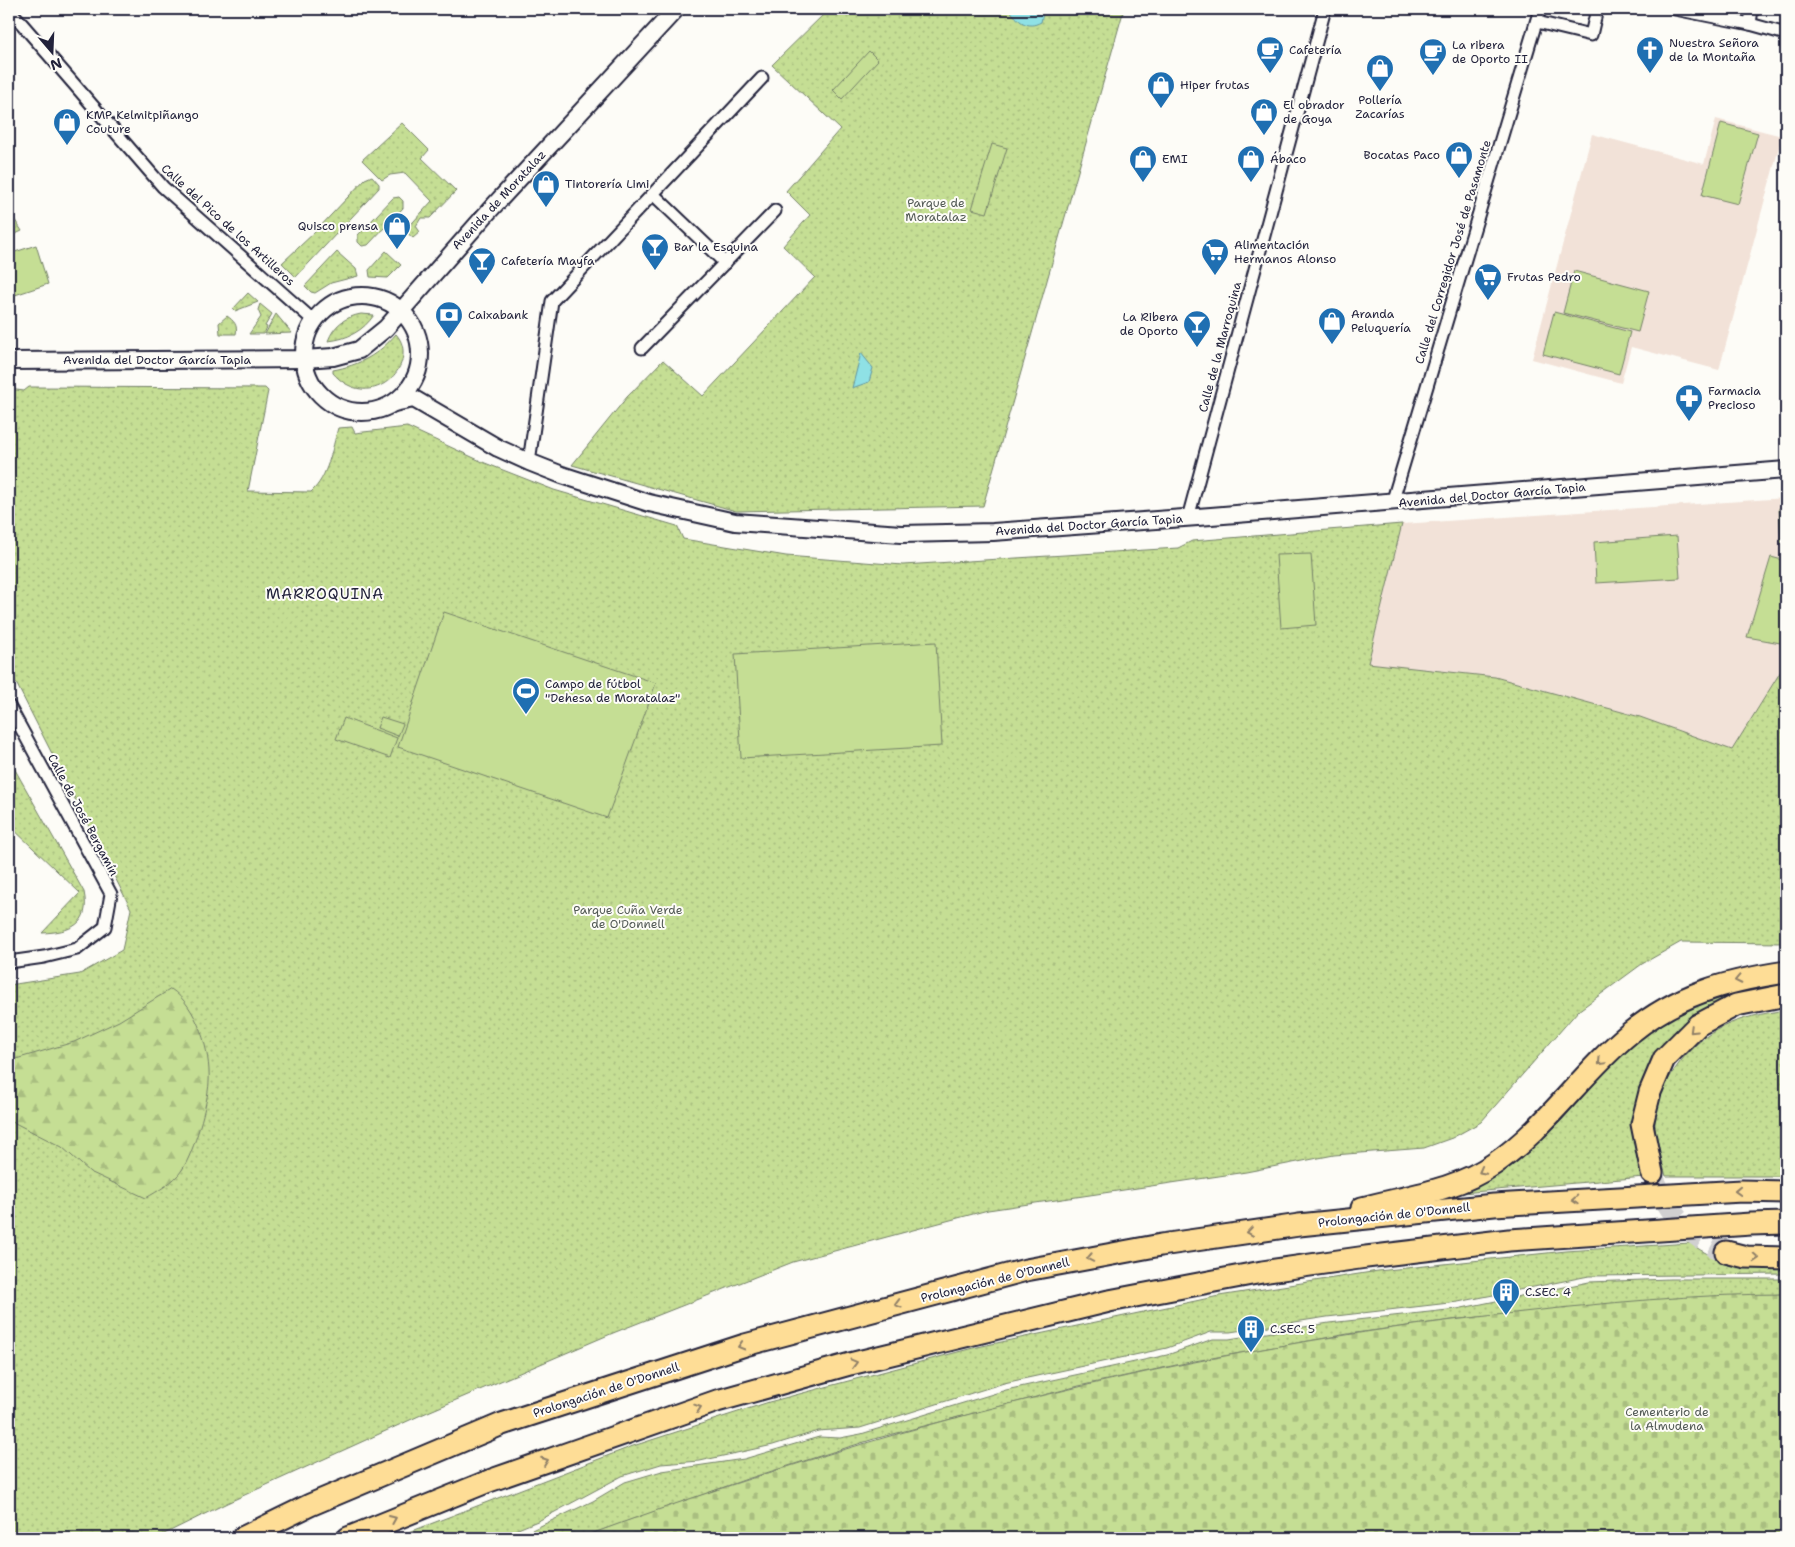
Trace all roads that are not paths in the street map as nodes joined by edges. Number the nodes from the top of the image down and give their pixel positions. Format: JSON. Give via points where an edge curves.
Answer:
{"nodes":[{"id":1,"x":9,"y":9,"type":"edge"},
{"id":2,"x":676,"y":9,"type":"edge"},
{"id":3,"x":1325,"y":9,"type":"edge"},
{"id":4,"x":1540,"y":9,"type":"edge"},
{"id":5,"x":1597,"y":9,"type":"edge"},
{"id":6,"x":1675,"y":9,"type":"edge"},
{"id":7,"x":1752,"y":9,"type":"edge"},
{"id":8,"x":1537,"y":22,"type":"junction"},
{"id":9,"x":1750,"y":24,"type":"junction"},
{"id":10,"x":1786,"y":34,"type":"edge"},
{"id":11,"x":762,"y":78,"type":"dead end"},
{"id":12,"x":653,"y":194,"type":"junction"},
{"id":13,"x":775,"y":211,"type":"dead end"},
{"id":14,"x":724,"y":263,"type":"junction"},
{"id":15,"x":400,"y":310,"type":"junction"},
{"id":16,"x":314,"y":321,"type":"junction"},
{"id":17,"x":642,"y":348,"type":"dead end"},
{"id":18,"x":304,"y":359,"type":"junction"},
{"id":19,"x":9,"y":360,"type":"edge"},
{"id":20,"x":412,"y":392,"type":"junction"},
{"id":21,"x":529,"y":462,"type":"junction"},
{"id":22,"x":1786,"y":470,"type":"edge"},
{"id":23,"x":1392,"y":503,"type":"junction"},
{"id":24,"x":1188,"y":518,"type":"junction"},
{"id":25,"x":9,"y":706,"type":"edge"},
{"id":26,"x":9,"y":962,"type":"edge"},
{"id":27,"x":1786,"y":972,"type":"edge"},
{"id":28,"x":1786,"y":996,"type":"edge"},
{"id":29,"x":1652,"y":1173,"type":"tunnel mouth"},
{"id":30,"x":1786,"y":1192,"type":"edge"},
{"id":31,"x":1786,"y":1224,"type":"edge"},
{"id":32,"x":1299,"y":1225,"type":"junction"},
{"id":33,"x":1726,"y":1252,"type":"tunnel mouth"},
{"id":34,"x":1786,"y":1258,"type":"edge"},
{"id":35,"x":242,"y":1538,"type":"edge"},
{"id":36,"x":348,"y":1538,"type":"edge"}],
"edges":[{"from":1,"to":16,"type":"street","name":"Calle del Pico de los Artilleros","via":[[163,187]]},
{"from":2,"to":15,"type":"street","name":"Avenida de Moratalaz"},
{"from":3,"to":24,"type":"street","name":"Calle de la Marroquina"},
{"from":4,"to":8,"type":"street","name":"Calle del Corregidor José de Pasamonte"},
{"from":5,"to":8,"type":"street","via":[[1591,35]]},
{"from":6,"to":9,"type":"street"},
{"from":7,"to":9,"type":"street"},
{"from":8,"to":23,"type":"street","name":"Calle del Corregidor José de Pasamonte"},
{"from":9,"to":10,"type":"street"},
{"from":11,"to":12,"type":"street"},
{"from":12,"to":14,"type":"street"},
{"from":12,"to":21,"type":"street","via":[[552,301]]},
{"from":13,"to":14,"type":"street"},
{"from":14,"to":17,"type":"street"},
{"from":15,"to":16,"type":"street","via":[[386,301],[367,296],[354,297],[341,300]]},
{"from":15,"to":18,"type":"street","name":"Avenida de Moratalaz","via":[[386,328],[359,350],[333,357]]},
{"from":15,"to":20,"type":"street","via":[[409,320],[420,344],[419,368]]},
{"from":16,"to":18,"type":"street","via":[[306,340]]},
{"from":18,"to":19,"type":"street","name":"Avenida del Doctor García Tapia"},
{"from":18,"to":20,"type":"street","via":[[307,373],[320,394],[345,409],[375,411]]},
{"from":20,"to":21,"type":"street","name":"Avenida del Doctor García Tapia","via":[[498,448]]},
{"from":21,"to":24,"type":"street","name":"Avenida del Doctor García Tapia","via":[[649,503],[735,522],[901,534],[993,532]]},
{"from":22,"to":23,"type":"street","name":"Avenida del Doctor García Tapia"},
{"from":23,"to":24,"type":"street","name":"Avenida del Doctor García Tapia"},
{"from":25,"to":26,"type":"street","name":"Calle de José Bergamín","via":[[111,894],[105,927],[77,948]]},
{"from":27,"to":32,"type":"highway","one_way":true,"via":[[1696,992],[1648,1019],[1610,1052],[1533,1134],[1493,1165],[1437,1190]]},
{"from":28,"to":29,"type":"highway","one_way":true,"via":[[1736,1006],[1698,1025],[1664,1059],[1650,1092],[1642,1124]]},
{"from":30,"to":32,"type":"highway","name":"Prolongación de O'Donnell","one_way":true,"via":[[1742,1191],[1494,1205]]},
{"from":36,"to":31,"type":"highway","one_way":true,"via":[[489,1481],[717,1401],[850,1364],[1109,1301],[1262,1272],[1490,1242]]},
{"from":32,"to":35,"type":"highway","name":"Prolongación de O'Donnell","one_way":true,"via":[[1161,1245],[1026,1270],[745,1344],[502,1424],[310,1505]]},
{"from":33,"to":34,"type":"highway","one_way":true,"via":[[1746,1257]]}]}
